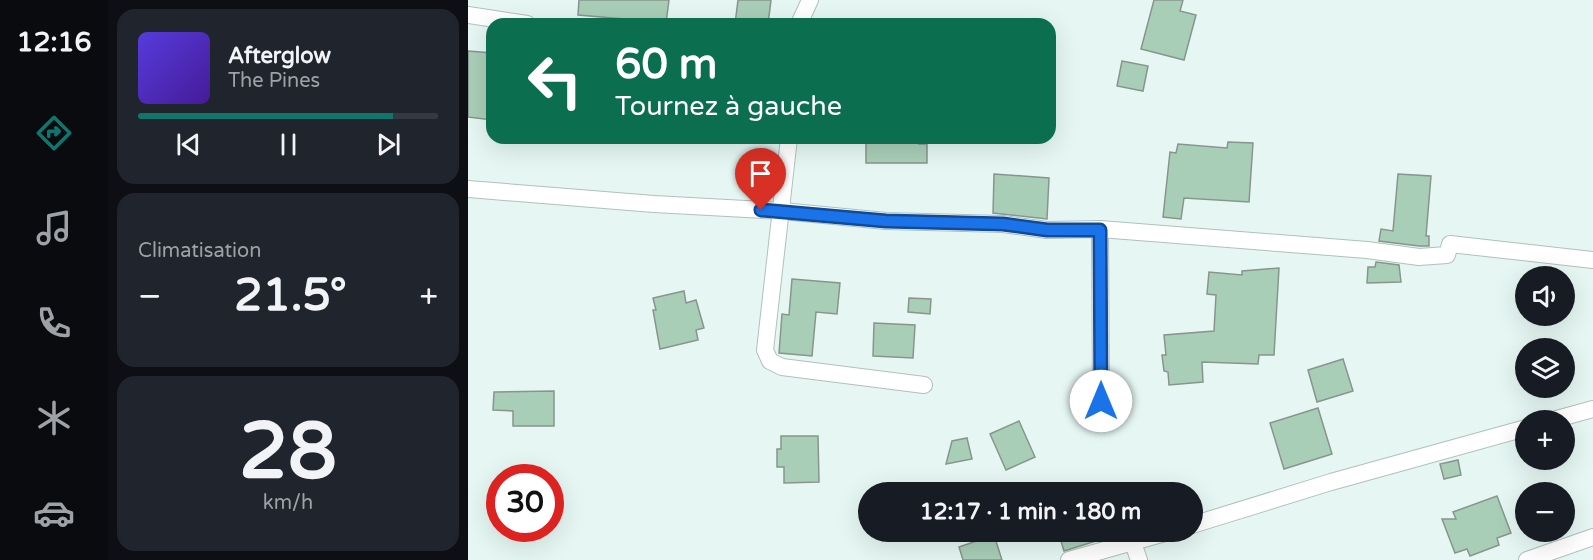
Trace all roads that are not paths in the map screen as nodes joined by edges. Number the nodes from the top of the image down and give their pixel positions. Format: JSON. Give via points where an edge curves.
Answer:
{"nodes":[{"id":1,"x":810,"y":0,"type":"edge"},
{"id":2,"x":468,"y":15,"type":"edge"},
{"id":3,"x":488,"y":18,"type":"edge"},
{"id":4,"x":802,"y":18,"type":"edge"},
{"id":5,"x":788,"y":144,"type":"edge"},
{"id":6,"x":468,"y":189,"type":"edge"},
{"id":7,"x":782,"y":211,"type":"junction"},
{"id":8,"x":1100,"y":230,"type":"junction"},
{"id":9,"x":1593,"y":260,"type":"edge"},
{"id":10,"x":924,"y":385,"type":"dead end"},
{"id":11,"x":1101,"y":401,"type":"dead end"},
{"id":12,"x":1593,"y":409,"type":"edge"},
{"id":13,"x":1575,"y":414,"type":"edge"},
{"id":14,"x":1515,"y":431,"type":"edge"},
{"id":15,"x":1203,"y":522,"type":"edge"},
{"id":16,"x":1593,"y":537,"type":"edge"},
{"id":17,"x":1136,"y":542,"type":"edge"},
{"id":18,"x":1133,"y":543,"type":"junction"},
{"id":19,"x":1069,"y":560,"type":"edge"},
{"id":20,"x":1139,"y":560,"type":"edge"},
{"id":21,"x":1527,"y":560,"type":"edge"}],
"edges":[{"from":1,"to":4,"type":"street"},
{"from":2,"to":3,"type":"street"},
{"from":5,"to":7,"type":"street"},
{"from":6,"to":7,"type":"street"},
{"from":7,"to":8,"type":"street","via":[[886,221]]},
{"from":7,"to":10,"type":"street","via":[[765,350],[770,361],[782,367]]},
{"from":8,"to":9,"type":"street","via":[[1419,257],[1447,255],[1450,244]]},
{"from":8,"to":11,"type":"street"},
{"from":12,"to":13,"type":"street"},
{"from":14,"to":15,"type":"street"},
{"from":16,"to":21,"type":"street"},
{"from":17,"to":18,"type":"street"},
{"from":18,"to":19,"type":"street"},
{"from":18,"to":20,"type":"street"}]}
